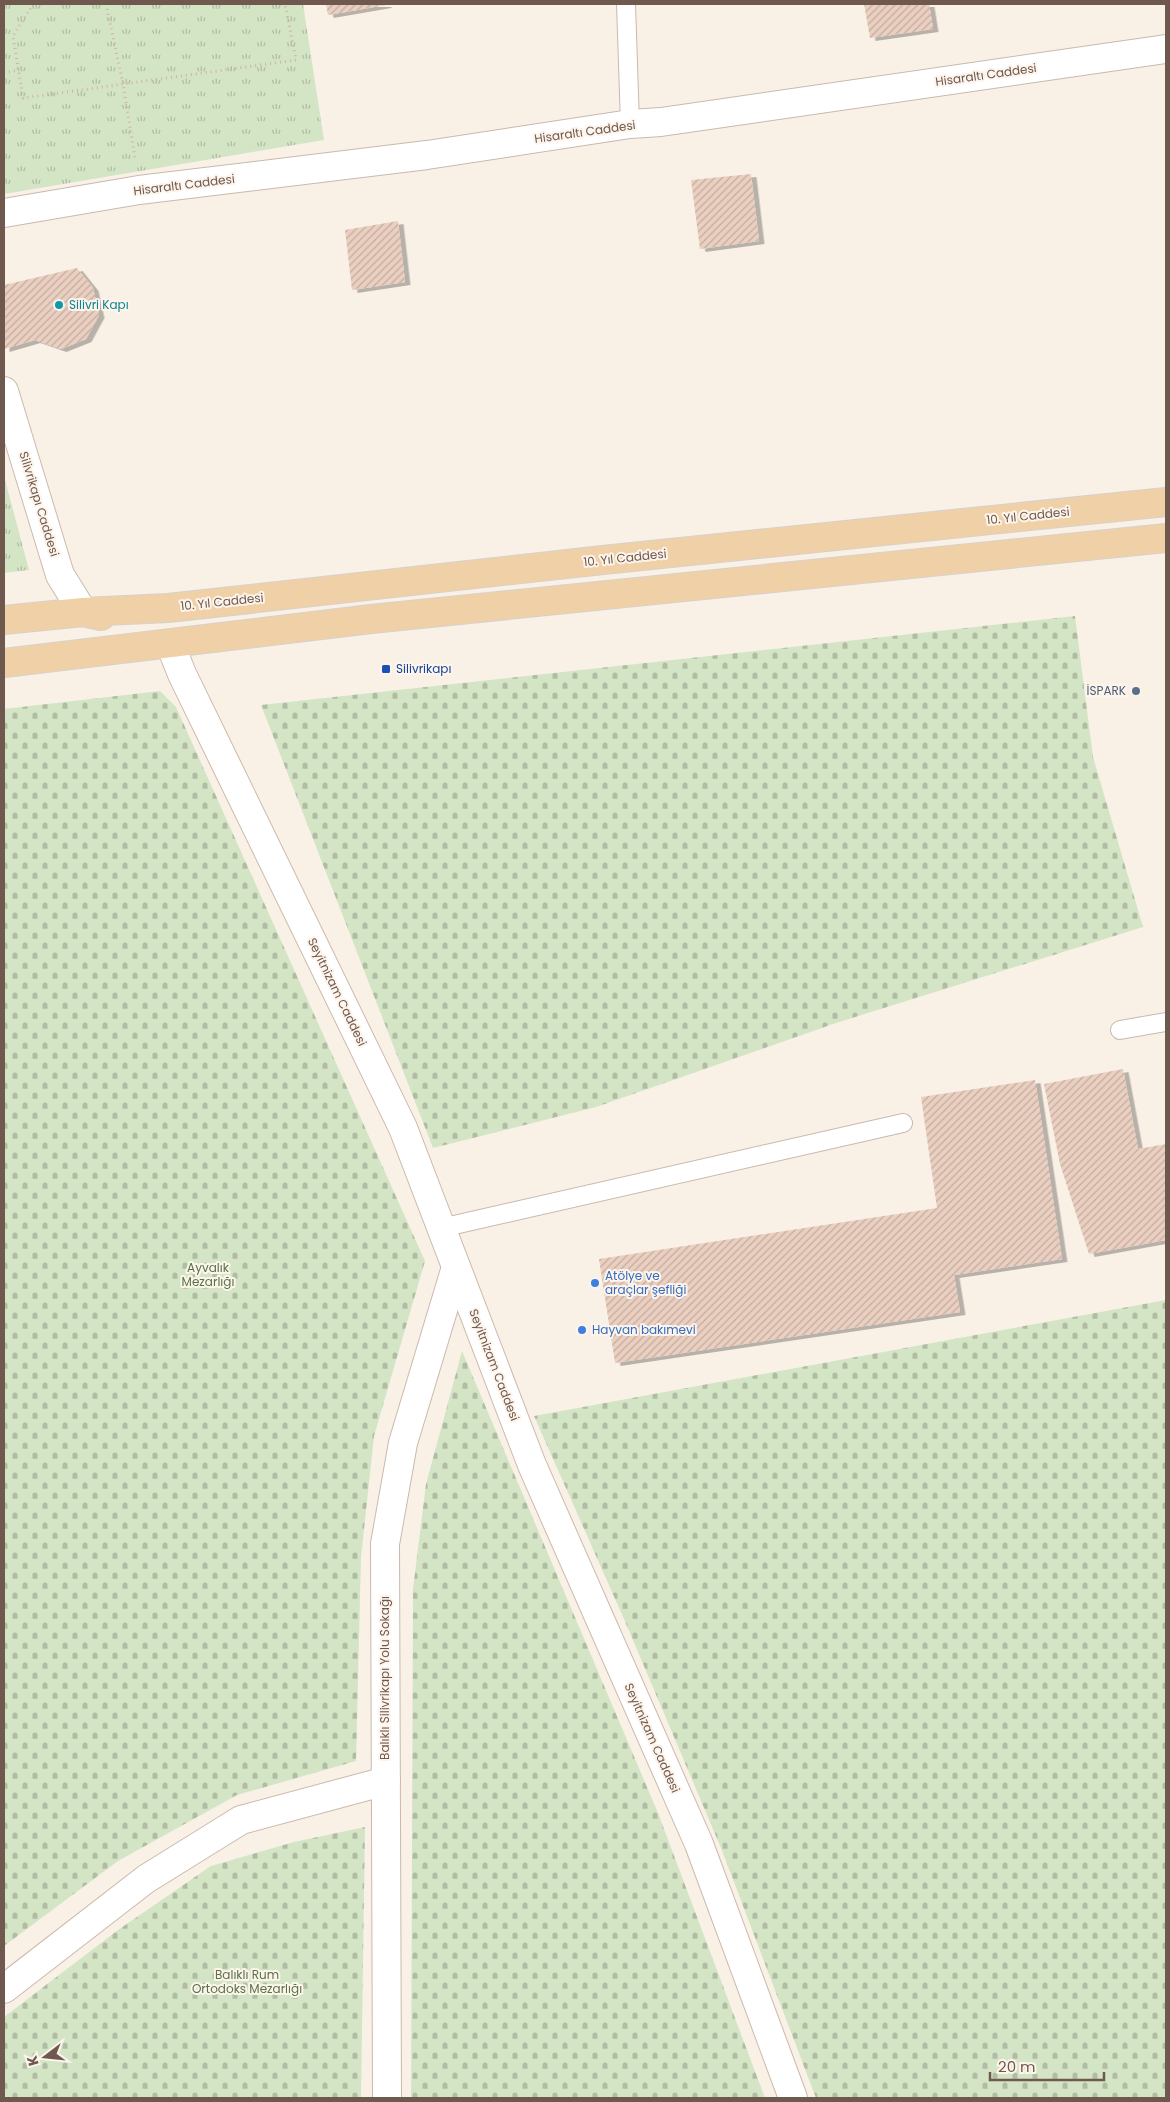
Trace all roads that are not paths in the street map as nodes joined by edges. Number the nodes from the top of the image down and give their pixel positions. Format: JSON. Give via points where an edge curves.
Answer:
{"nodes":[{"id":1,"x":626,"y":4,"type":"edge"},
{"id":2,"x":1166,"y":49,"type":"edge"},
{"id":3,"x":630,"y":124,"type":"junction"},
{"id":4,"x":4,"y":213,"type":"edge"},
{"id":5,"x":4,"y":390,"type":"edge"},
{"id":6,"x":1166,"y":502,"type":"edge"},
{"id":7,"x":1166,"y":538,"type":"edge"},
{"id":8,"x":83,"y":612,"type":"junction"},
{"id":9,"x":4,"y":620,"type":"edge"},
{"id":10,"x":170,"y":644,"type":"junction"},
{"id":11,"x":119,"y":649,"type":"junction"},
{"id":12,"x":4,"y":663,"type":"edge"},
{"id":13,"x":1166,"y":1022,"type":"edge"},
{"id":14,"x":1120,"y":1030,"type":"dead end"},
{"id":15,"x":902,"y":1124,"type":"dead end"},
{"id":16,"x":441,"y":1228,"type":"junction"},
{"id":17,"x":456,"y":1267,"type":"junction"},
{"id":18,"x":386,"y":1781,"type":"junction"},
{"id":19,"x":4,"y":1989,"type":"edge"},
{"id":20,"x":387,"y":2098,"type":"edge"},
{"id":21,"x":793,"y":2098,"type":"edge"}],
"edges":[{"from":1,"to":3,"type":"lane"},
{"from":2,"to":3,"type":"street","name":"Hisaraltı Caddesi"},
{"from":3,"to":4,"type":"street","name":"Hisaraltı Caddesi","via":[[427,155],[139,190]]},
{"from":5,"to":8,"type":"street","name":"Silivrikapı Caddesi","via":[[60,575]]},
{"from":6,"to":8,"type":"main road","name":"10. Yıl Caddesi","via":[[168,608]]},
{"from":7,"to":10,"type":"main road","via":[[371,619]]},
{"from":8,"to":9,"type":"main road"},
{"from":8,"to":10,"type":"main road","via":[[128,620],[154,631]]},
{"from":8,"to":11,"type":"main road","via":[[90,623]]},
{"from":10,"to":11,"type":"main road"},
{"from":10,"to":16,"type":"street","name":"Seyitnizam Caddesi","via":[[403,1128]]},
{"from":11,"to":12,"type":"main road"},
{"from":13,"to":14,"type":"lane"},
{"from":15,"to":16,"type":"lane"},
{"from":16,"to":17,"type":"street","name":"Seyitnizam Caddesi"},
{"from":17,"to":18,"type":"street","name":"Balıklı Silivrikapı Yolu Sokağı","via":[[403,1443],[385,1544]]},
{"from":17,"to":21,"type":"street","name":"Seyitnizam Caddesi","via":[[532,1465],[699,1844]]},
{"from":18,"to":19,"type":"street","via":[[241,1820],[146,1879]]},
{"from":18,"to":20,"type":"street","name":"Balıklı Silivrikapı Yolu Sokağı"}]}
